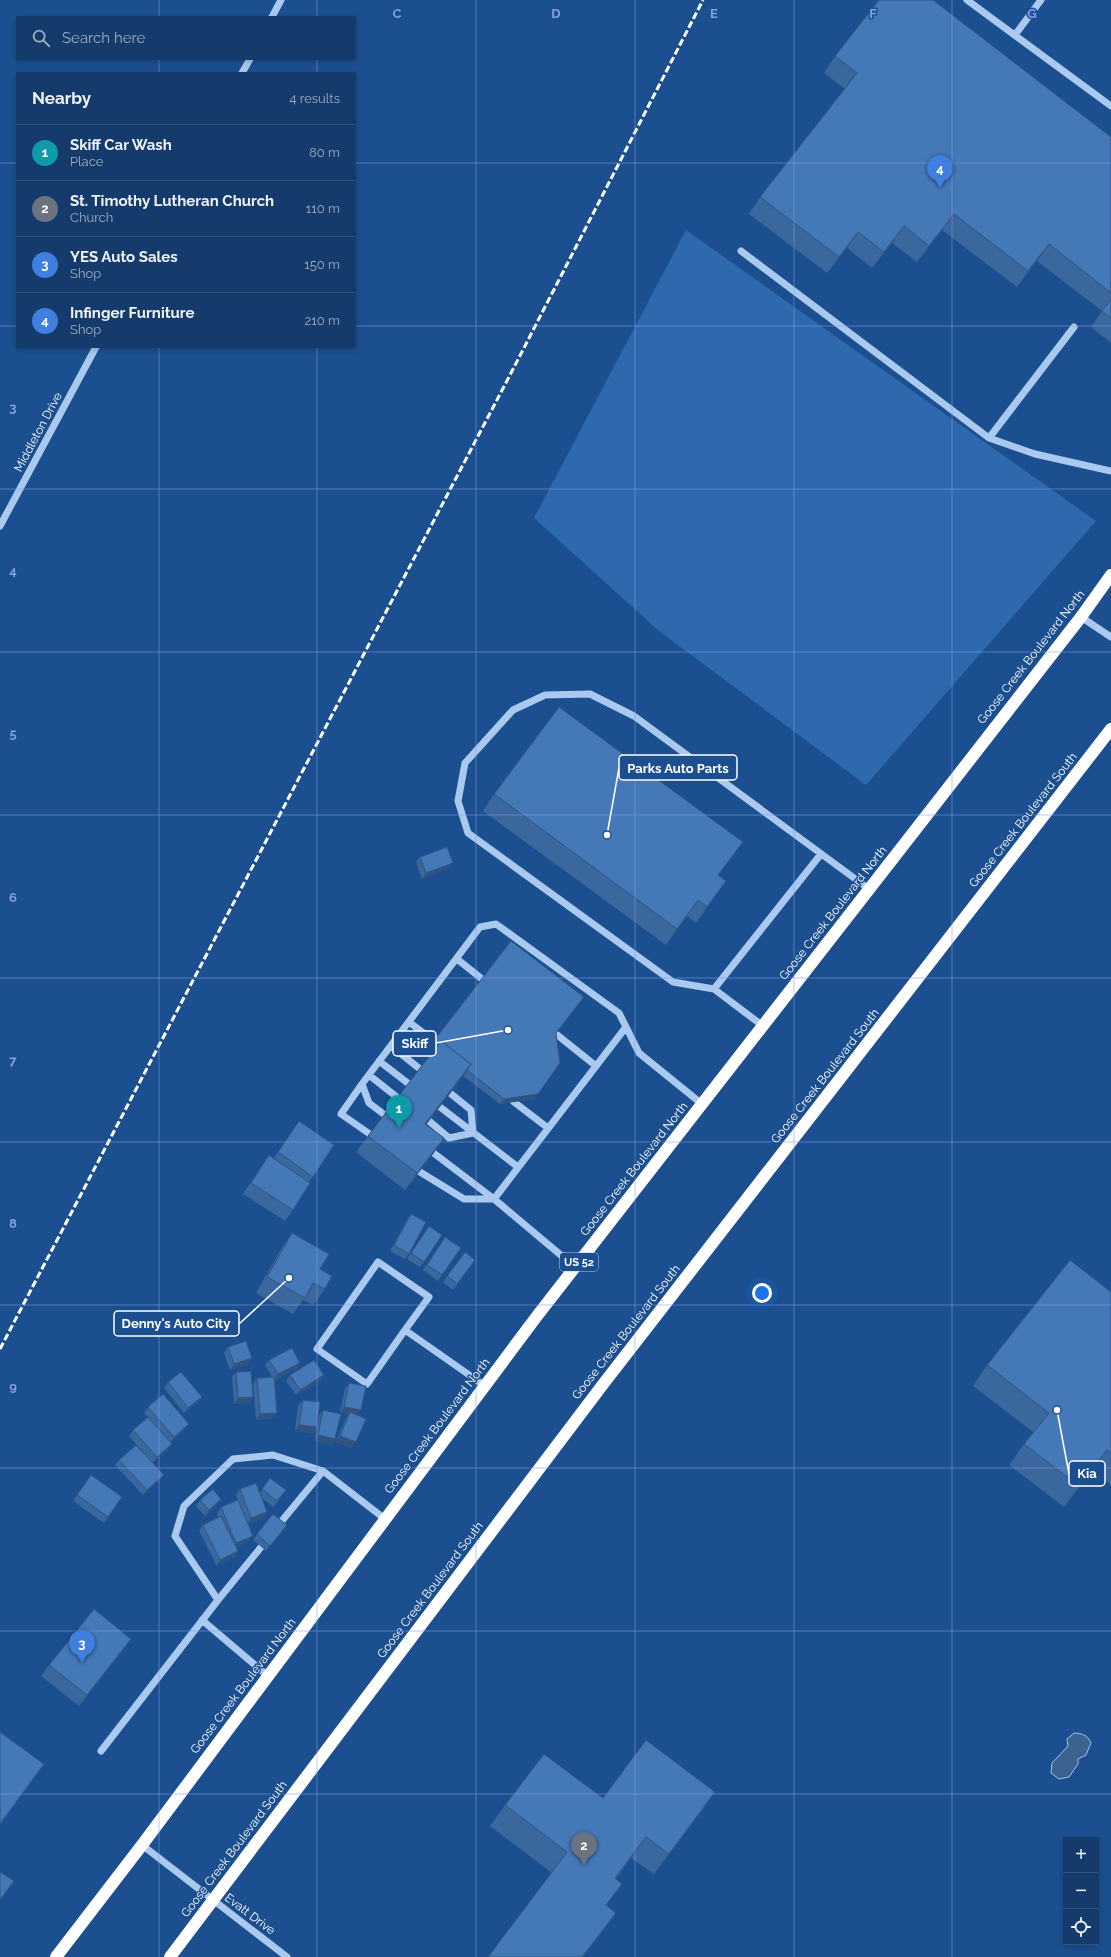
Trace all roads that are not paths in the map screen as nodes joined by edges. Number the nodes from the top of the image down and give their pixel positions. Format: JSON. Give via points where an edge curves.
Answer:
{"nodes":[{"id":1,"x":281,"y":0,"type":"edge"},
{"id":2,"x":967,"y":0,"type":"edge"},
{"id":3,"x":1041,"y":0,"type":"edge"},
{"id":4,"x":273,"y":16,"type":"edge"},
{"id":5,"x":1015,"y":35,"type":"junction"},
{"id":6,"x":249,"y":60,"type":"edge"},
{"id":7,"x":243,"y":72,"type":"edge"},
{"id":8,"x":1111,"y":106,"type":"edge"},
{"id":9,"x":741,"y":251,"type":"dead end"},
{"id":10,"x":1074,"y":327,"type":"dead end"},
{"id":11,"x":95,"y":348,"type":"edge"},
{"id":12,"x":989,"y":438,"type":"junction"},
{"id":13,"x":1111,"y":471,"type":"edge"},
{"id":14,"x":0,"y":526,"type":"edge"},
{"id":15,"x":1111,"y":575,"type":"edge"},
{"id":16,"x":1081,"y":617,"type":"junction"},
{"id":17,"x":1111,"y":637,"type":"edge"},
{"id":18,"x":1111,"y":729,"type":"edge"},
{"id":19,"x":821,"y":854,"type":"junction"},
{"id":20,"x":869,"y":889,"type":"junction"},
{"id":21,"x":456,"y":959,"type":"junction"},
{"id":22,"x":482,"y":979,"type":"edge"},
{"id":23,"x":714,"y":989,"type":"junction"},
{"id":24,"x":409,"y":1022,"type":"junction"},
{"id":25,"x":763,"y":1026,"type":"junction"},
{"id":26,"x":626,"y":1027,"type":"junction"},
{"id":27,"x":556,"y":1034,"type":"edge"},
{"id":28,"x":434,"y":1041,"type":"edge"},
{"id":29,"x":391,"y":1046,"type":"junction"},
{"id":30,"x":379,"y":1061,"type":"junction"},
{"id":31,"x":596,"y":1066,"type":"junction"},
{"id":32,"x":420,"y":1070,"type":"edge"},
{"id":33,"x":369,"y":1075,"type":"junction"},
{"id":34,"x":362,"y":1084,"type":"junction"},
{"id":35,"x":409,"y":1084,"type":"edge"},
{"id":36,"x":450,"y":1093,"type":"edge"},
{"id":37,"x":398,"y":1098,"type":"edge"},
{"id":38,"x":514,"y":1102,"type":"edge"},
{"id":39,"x":702,"y":1104,"type":"junction"},
{"id":40,"x":440,"y":1107,"type":"edge"},
{"id":41,"x":385,"y":1115,"type":"edge"},
{"id":42,"x":429,"y":1121,"type":"edge"},
{"id":43,"x":548,"y":1128,"type":"junction"},
{"id":44,"x":473,"y":1133,"type":"junction"},
{"id":45,"x":421,"y":1143,"type":"edge"},
{"id":46,"x":382,"y":1144,"type":"edge"},
{"id":47,"x":407,"y":1163,"type":"edge"},
{"id":48,"x":518,"y":1167,"type":"junction"},
{"id":49,"x":494,"y":1199,"type":"junction"},
{"id":50,"x":575,"y":1267,"type":"junction"},
{"id":51,"x":405,"y":1330,"type":"junction"},
{"id":52,"x":485,"y":1386,"type":"junction"},
{"id":53,"x":323,"y":1471,"type":"junction"},
{"id":54,"x":385,"y":1519,"type":"junction"},
{"id":55,"x":218,"y":1600,"type":"junction"},
{"id":56,"x":202,"y":1620,"type":"junction"},
{"id":57,"x":268,"y":1676,"type":"junction"},
{"id":58,"x":100,"y":1751,"type":"dead end"},
{"id":59,"x":142,"y":1845,"type":"junction"},
{"id":60,"x":213,"y":1900,"type":"junction"},
{"id":61,"x":56,"y":1957,"type":"edge"},
{"id":62,"x":170,"y":1957,"type":"edge"},
{"id":63,"x":287,"y":1957,"type":"edge"}],
"edges":[{"from":1,"to":4,"type":"street"},
{"from":2,"to":5,"type":"street"},
{"from":3,"to":5,"type":"street"},
{"from":5,"to":8,"type":"street"},
{"from":6,"to":7,"type":"street"},
{"from":9,"to":12,"type":"street"},
{"from":10,"to":12,"type":"street"},
{"from":11,"to":14,"type":"street","name":"Middleton Drive"},
{"from":12,"to":13,"type":"street","via":[[1035,454]]},
{"from":15,"to":16,"type":"highway","name":"Goose Creek Boulevard North","number":"US 52"},
{"from":16,"to":17,"type":"street"},
{"from":16,"to":20,"type":"highway","name":"Goose Creek Boulevard North","number":"US 52"},
{"from":18,"to":60,"type":"highway","name":"Goose Creek Boulevard South","via":[[604,1383]]},
{"from":19,"to":20,"type":"street"},
{"from":19,"to":23,"type":"street"},
{"from":19,"to":23,"type":"street","via":[[634,716],[590,694],[545,695],[513,710],[465,763],[458,801],[468,833],[673,982]]},
{"from":20,"to":25,"type":"highway","name":"Goose Creek Boulevard North","number":"US 52"},
{"from":21,"to":22,"type":"street"},
{"from":21,"to":24,"type":"street"},
{"from":21,"to":26,"type":"street","via":[[480,927],[496,924],[619,1013]]},
{"from":23,"to":25,"type":"street"},
{"from":24,"to":28,"type":"street"},
{"from":24,"to":29,"type":"street"},
{"from":25,"to":39,"type":"highway","name":"Goose Creek Boulevard North","number":"US 52"},
{"from":26,"to":31,"type":"street"},
{"from":26,"to":39,"type":"street","via":[[638,1053]]},
{"from":27,"to":31,"type":"street"},
{"from":29,"to":30,"type":"street"},
{"from":29,"to":32,"type":"street"},
{"from":30,"to":33,"type":"street"},
{"from":30,"to":35,"type":"street"},
{"from":31,"to":43,"type":"street"},
{"from":33,"to":34,"type":"street"},
{"from":33,"to":37,"type":"street"},
{"from":34,"to":41,"type":"street","via":[[369,1103]]},
{"from":34,"to":46,"type":"street","via":[[341,1114]]},
{"from":36,"to":44,"type":"street","via":[[471,1110]]},
{"from":38,"to":43,"type":"street"},
{"from":39,"to":50,"type":"highway","name":"Goose Creek Boulevard North","number":"US 52"},
{"from":40,"to":44,"type":"street"},
{"from":42,"to":44,"type":"street","via":[[449,1138]]},
{"from":43,"to":48,"type":"street"},
{"from":44,"to":48,"type":"street"},
{"from":45,"to":49,"type":"street"},
{"from":47,"to":49,"type":"street","via":[[464,1199]]},
{"from":48,"to":49,"type":"street"},
{"from":49,"to":50,"type":"street"},
{"from":50,"to":52,"type":"highway","name":"Goose Creek Boulevard North","number":"US 52"},
{"from":51,"to":51,"type":"street","via":[[429,1297],[378,1262],[317,1349],[367,1384]]},
{"from":51,"to":52,"type":"street"},
{"from":52,"to":54,"type":"highway","name":"Goose Creek Boulevard North","number":"US 52"},
{"from":53,"to":54,"type":"street"},
{"from":53,"to":55,"type":"street"},
{"from":53,"to":55,"type":"street","via":[[273,1455],[233,1459],[184,1506],[175,1536]]},
{"from":54,"to":57,"type":"highway","name":"Goose Creek Boulevard North","number":"US 52"},
{"from":55,"to":56,"type":"street"},
{"from":56,"to":57,"type":"street"},
{"from":56,"to":58,"type":"street"},
{"from":57,"to":59,"type":"highway","name":"Goose Creek Boulevard North","number":"US 52"},
{"from":59,"to":60,"type":"street","name":"Evatt Drive"},
{"from":59,"to":61,"type":"highway","name":"Goose Creek Boulevard North","number":"US 52"},
{"from":60,"to":62,"type":"highway","name":"Goose Creek Boulevard South"},
{"from":60,"to":63,"type":"street","name":"Evatt Drive"}]}
